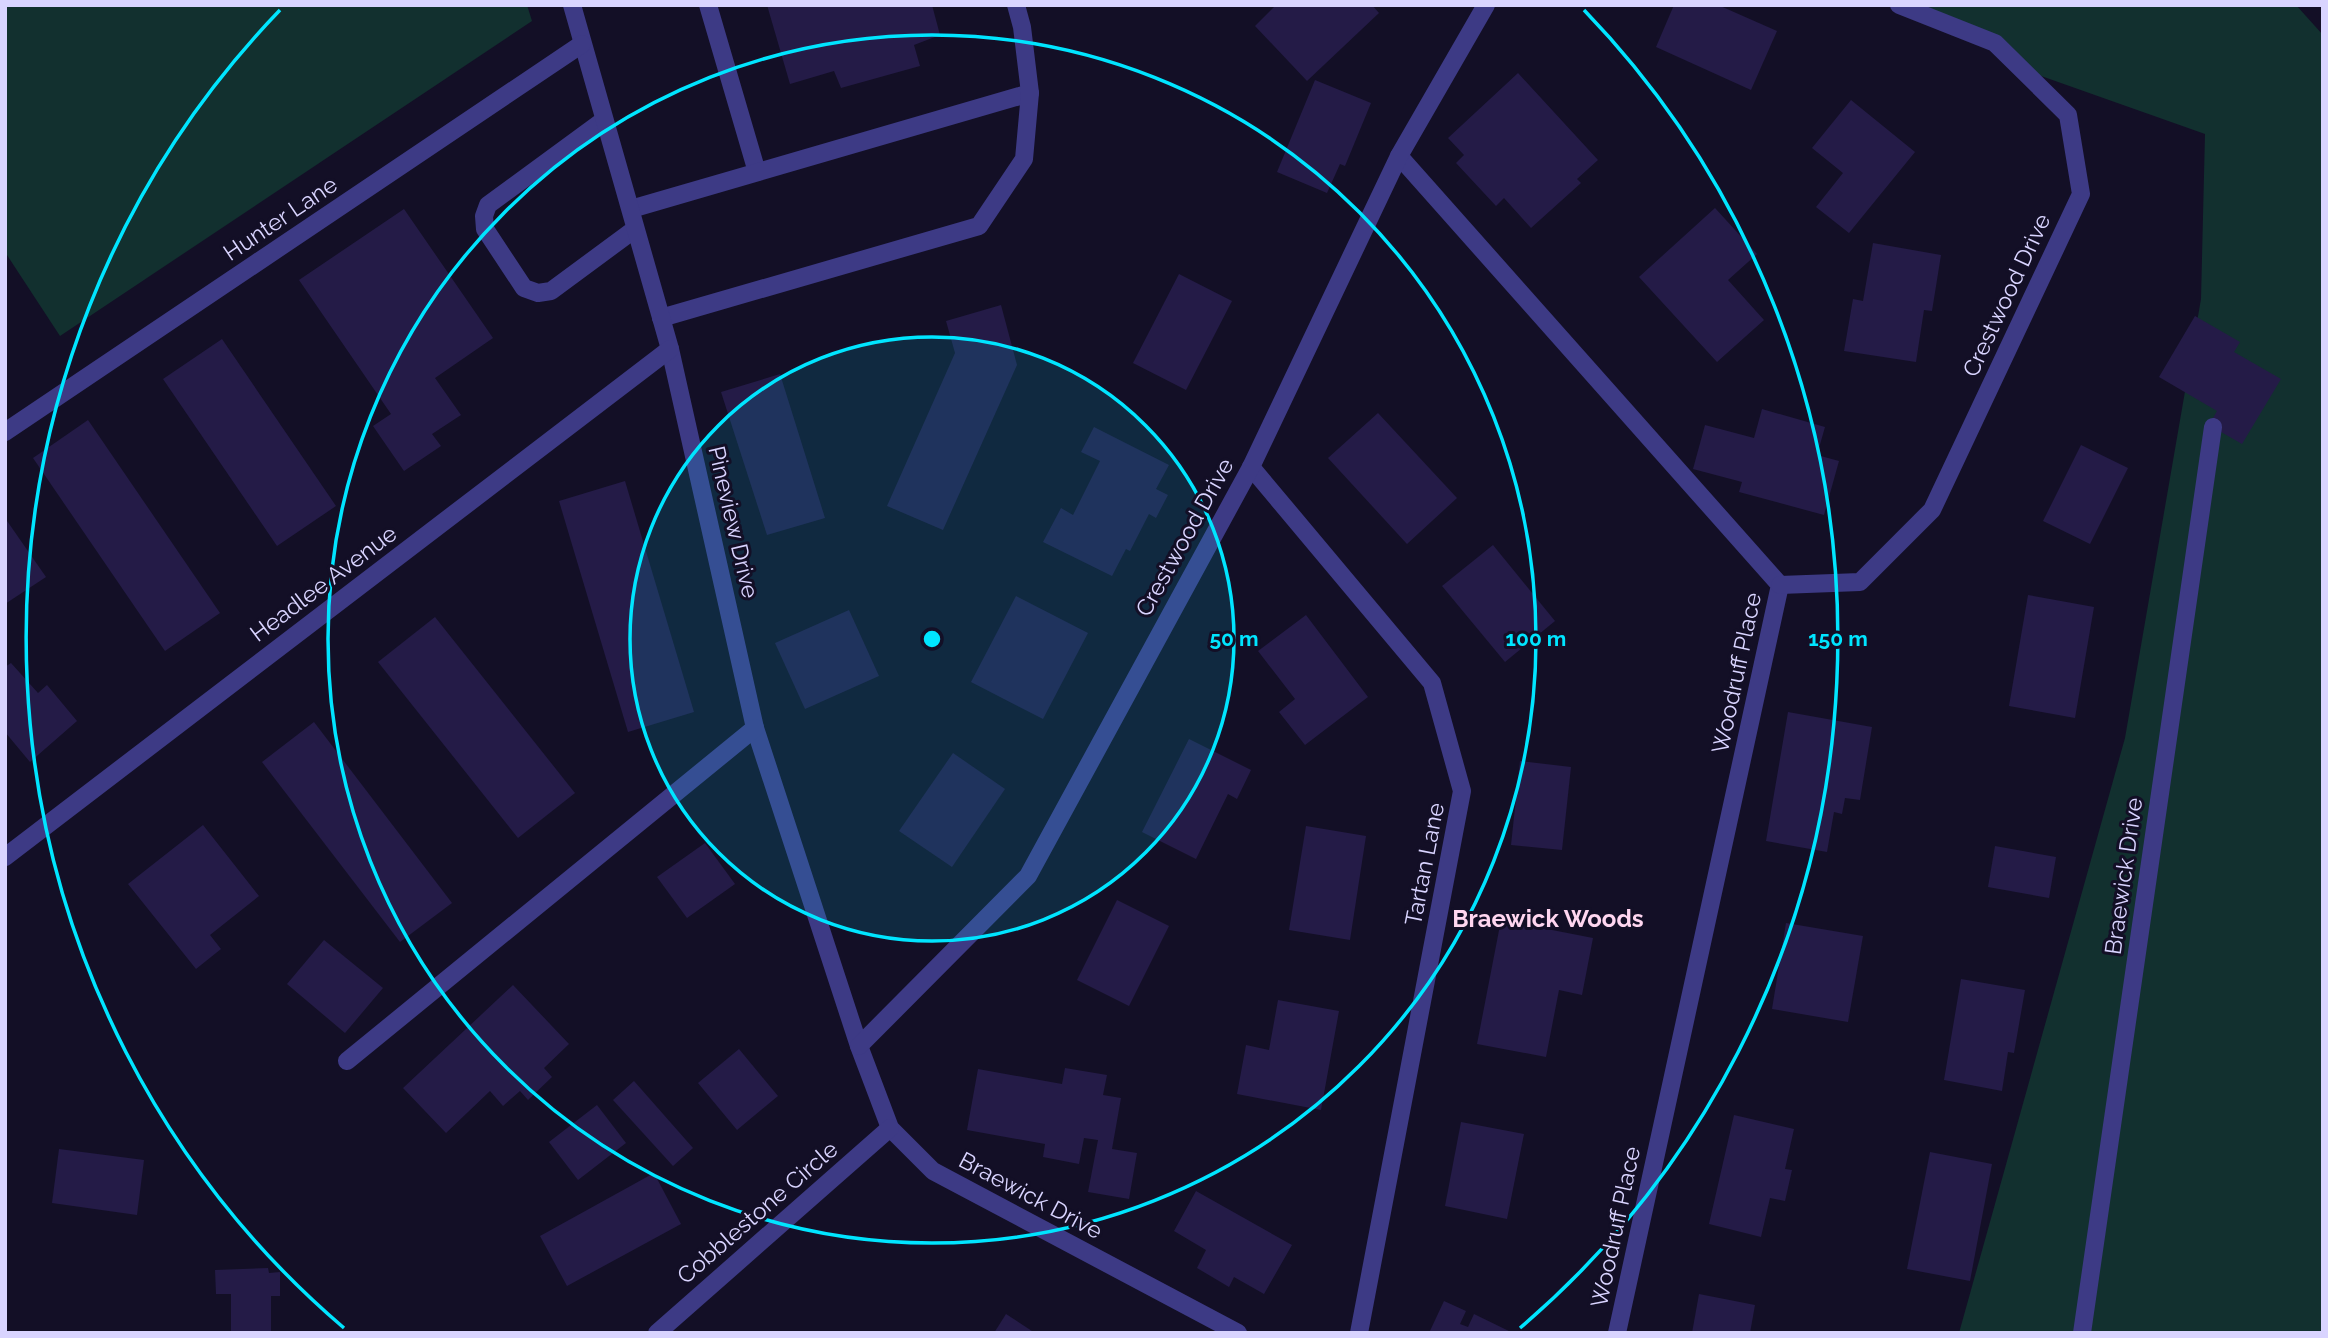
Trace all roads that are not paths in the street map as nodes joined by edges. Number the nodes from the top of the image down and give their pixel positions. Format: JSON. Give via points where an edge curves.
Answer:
{"nodes":[{"id":1,"x":572,"y":5,"type":"edge"},
{"id":2,"x":708,"y":5,"type":"edge"},
{"id":3,"x":1016,"y":5,"type":"edge"},
{"id":4,"x":1486,"y":5,"type":"edge"},
{"id":5,"x":1899,"y":5,"type":"edge"},
{"id":6,"x":582,"y":44,"type":"junction"},
{"id":7,"x":1030,"y":93,"type":"junction"},
{"id":8,"x":604,"y":120,"type":"junction"},
{"id":9,"x":1399,"y":156,"type":"junction"},
{"id":10,"x":757,"y":172,"type":"junction"},
{"id":11,"x":631,"y":209,"type":"junction"},
{"id":12,"x":635,"y":229,"type":"junction"},
{"id":13,"x":662,"y":318,"type":"junction"},
{"id":14,"x":670,"y":349,"type":"junction"},
{"id":15,"x":2213,"y":427,"type":"dead end"},
{"id":16,"x":5,"y":432,"type":"edge"},
{"id":17,"x":1251,"y":467,"type":"junction"},
{"id":18,"x":1780,"y":585,"type":"junction"},
{"id":19,"x":755,"y":727,"type":"junction"},
{"id":20,"x":5,"y":857,"type":"edge"},
{"id":21,"x":859,"y":1046,"type":"junction"},
{"id":22,"x":347,"y":1061,"type":"dead end"},
{"id":23,"x":890,"y":1128,"type":"junction"},
{"id":24,"x":657,"y":1333,"type":"edge"},
{"id":25,"x":1238,"y":1333,"type":"edge"},
{"id":26,"x":1359,"y":1333,"type":"edge"},
{"id":27,"x":1617,"y":1333,"type":"edge"},
{"id":28,"x":2082,"y":1333,"type":"edge"}],
"edges":[{"from":1,"to":6,"type":"street","name":"Pineview Drive"},
{"from":2,"to":10,"type":"street"},
{"from":3,"to":7,"type":"street"},
{"from":4,"to":9,"type":"street","name":"Crestwood Drive"},
{"from":5,"to":18,"type":"street","name":"Crestwood Drive","via":[[1995,43],[2067,115],[2081,194],[1931,510],[1860,582]]},
{"from":6,"to":8,"type":"street","name":"Pineview Drive"},
{"from":6,"to":16,"type":"street","name":"Hunter Lane"},
{"from":7,"to":10,"type":"street"},
{"from":7,"to":13,"type":"street","via":[[1024,159],[979,226]]},
{"from":8,"to":11,"type":"street","name":"Pineview Drive"},
{"from":8,"to":12,"type":"street","via":[[488,205],[485,229],[524,288],[538,293],[551,291]]},
{"from":9,"to":17,"type":"street","name":"Crestwood Drive"},
{"from":9,"to":18,"type":"street","name":"Woodruff Place"},
{"from":10,"to":11,"type":"street"},
{"from":11,"to":12,"type":"street","name":"Pineview Drive"},
{"from":12,"to":13,"type":"street","name":"Pineview Drive"},
{"from":13,"to":14,"type":"street","name":"Pineview Drive"},
{"from":14,"to":19,"type":"street","name":"Pineview Drive"},
{"from":14,"to":20,"type":"street","name":"Headlee Avenue"},
{"from":15,"to":28,"type":"street","name":"Braewick Drive"},
{"from":17,"to":21,"type":"street","name":"Crestwood Drive","via":[[1028,876]]},
{"from":17,"to":26,"type":"street","name":"Tartan Lane","via":[[1432,683],[1462,791]]},
{"from":18,"to":27,"type":"street","name":"Woodruff Place"},
{"from":19,"to":21,"type":"street","name":"Pineview Drive"},
{"from":19,"to":22,"type":"street"},
{"from":21,"to":23,"type":"street","name":"Braewick Drive"},
{"from":23,"to":24,"type":"street","name":"Cobblestone Circle"},
{"from":23,"to":25,"type":"street","name":"Braewick Drive","via":[[933,1171]]}]}
